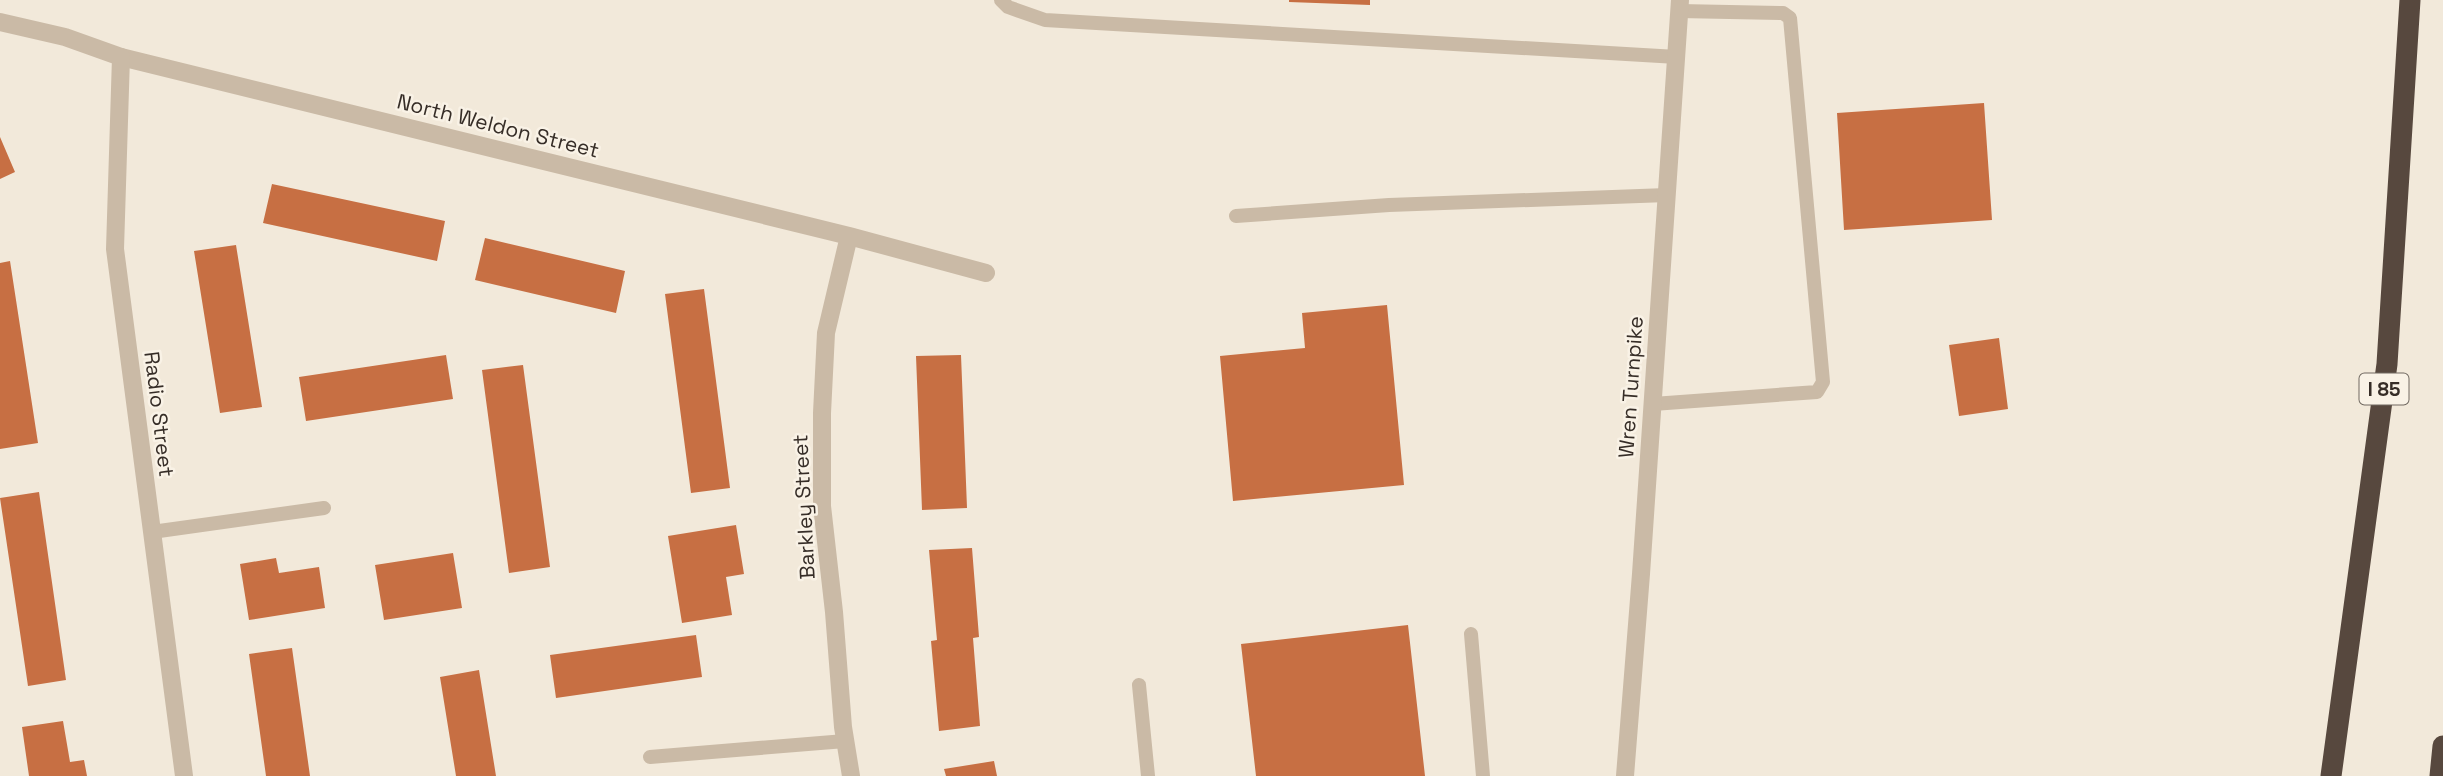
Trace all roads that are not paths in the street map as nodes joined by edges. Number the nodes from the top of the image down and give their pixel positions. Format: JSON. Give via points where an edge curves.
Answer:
{"nodes":[{"id":1,"x":1001,"y":0,"type":"edge"},
{"id":2,"x":2410,"y":0,"type":"edge"},
{"id":3,"x":1680,"y":6,"type":"edge"},
{"id":4,"x":0,"y":22,"type":"edge"},
{"id":5,"x":121,"y":57,"type":"junction"},
{"id":6,"x":1677,"y":57,"type":"junction"},
{"id":7,"x":1667,"y":195,"type":"junction"},
{"id":8,"x":1236,"y":216,"type":"dead end"},
{"id":9,"x":849,"y":236,"type":"junction"},
{"id":10,"x":986,"y":272,"type":"dead end"},
{"id":11,"x":1653,"y":404,"type":"junction"},
{"id":12,"x":324,"y":508,"type":"dead end"},
{"id":13,"x":152,"y":532,"type":"junction"},
{"id":14,"x":1471,"y":634,"type":"dead end"},
{"id":15,"x":1139,"y":685,"type":"dead end"},
{"id":16,"x":845,"y":741,"type":"junction"},
{"id":17,"x":2443,"y":746,"type":"edge"},
{"id":18,"x":650,"y":757,"type":"dead end"},
{"id":19,"x":184,"y":776,"type":"edge"},
{"id":20,"x":851,"y":776,"type":"edge"},
{"id":21,"x":1148,"y":776,"type":"edge"},
{"id":22,"x":1483,"y":776,"type":"edge"},
{"id":23,"x":1625,"y":776,"type":"edge"},
{"id":24,"x":2331,"y":776,"type":"edge"},
{"id":25,"x":2440,"y":776,"type":"edge"}],
"edges":[{"from":1,"to":6,"type":"lane","via":[[1045,20]]},
{"from":2,"to":24,"type":"highway","number":"I 85","via":[[2388,364]]},
{"from":3,"to":6,"type":"street","name":"Wren Turnpike"},
{"from":3,"to":11,"type":"lane","via":[[1783,13],[1790,18],[1823,382],[1817,392]]},
{"from":4,"to":5,"type":"street","name":"North Weldon Street","via":[[65,37]]},
{"from":5,"to":9,"type":"street","name":"North Weldon Street"},
{"from":5,"to":13,"type":"street","name":"Radio Street","via":[[115,249]]},
{"from":6,"to":7,"type":"street","name":"Wren Turnpike"},
{"from":7,"to":8,"type":"lane","via":[[1389,205]]},
{"from":7,"to":11,"type":"street","name":"Wren Turnpike"},
{"from":9,"to":10,"type":"street","name":"North Weldon Street"},
{"from":9,"to":16,"type":"street","name":"Barkley Street","via":[[826,333],[822,413],[822,506]]},
{"from":11,"to":23,"type":"street","name":"Wren Turnpike"},
{"from":12,"to":13,"type":"lane"},
{"from":13,"to":19,"type":"street","name":"Radio Street"},
{"from":14,"to":22,"type":"lane"},
{"from":15,"to":21,"type":"lane"},
{"from":16,"to":18,"type":"lane"},
{"from":16,"to":20,"type":"street","name":"Barkley Street"},
{"from":17,"to":25,"type":"highway"}]}
